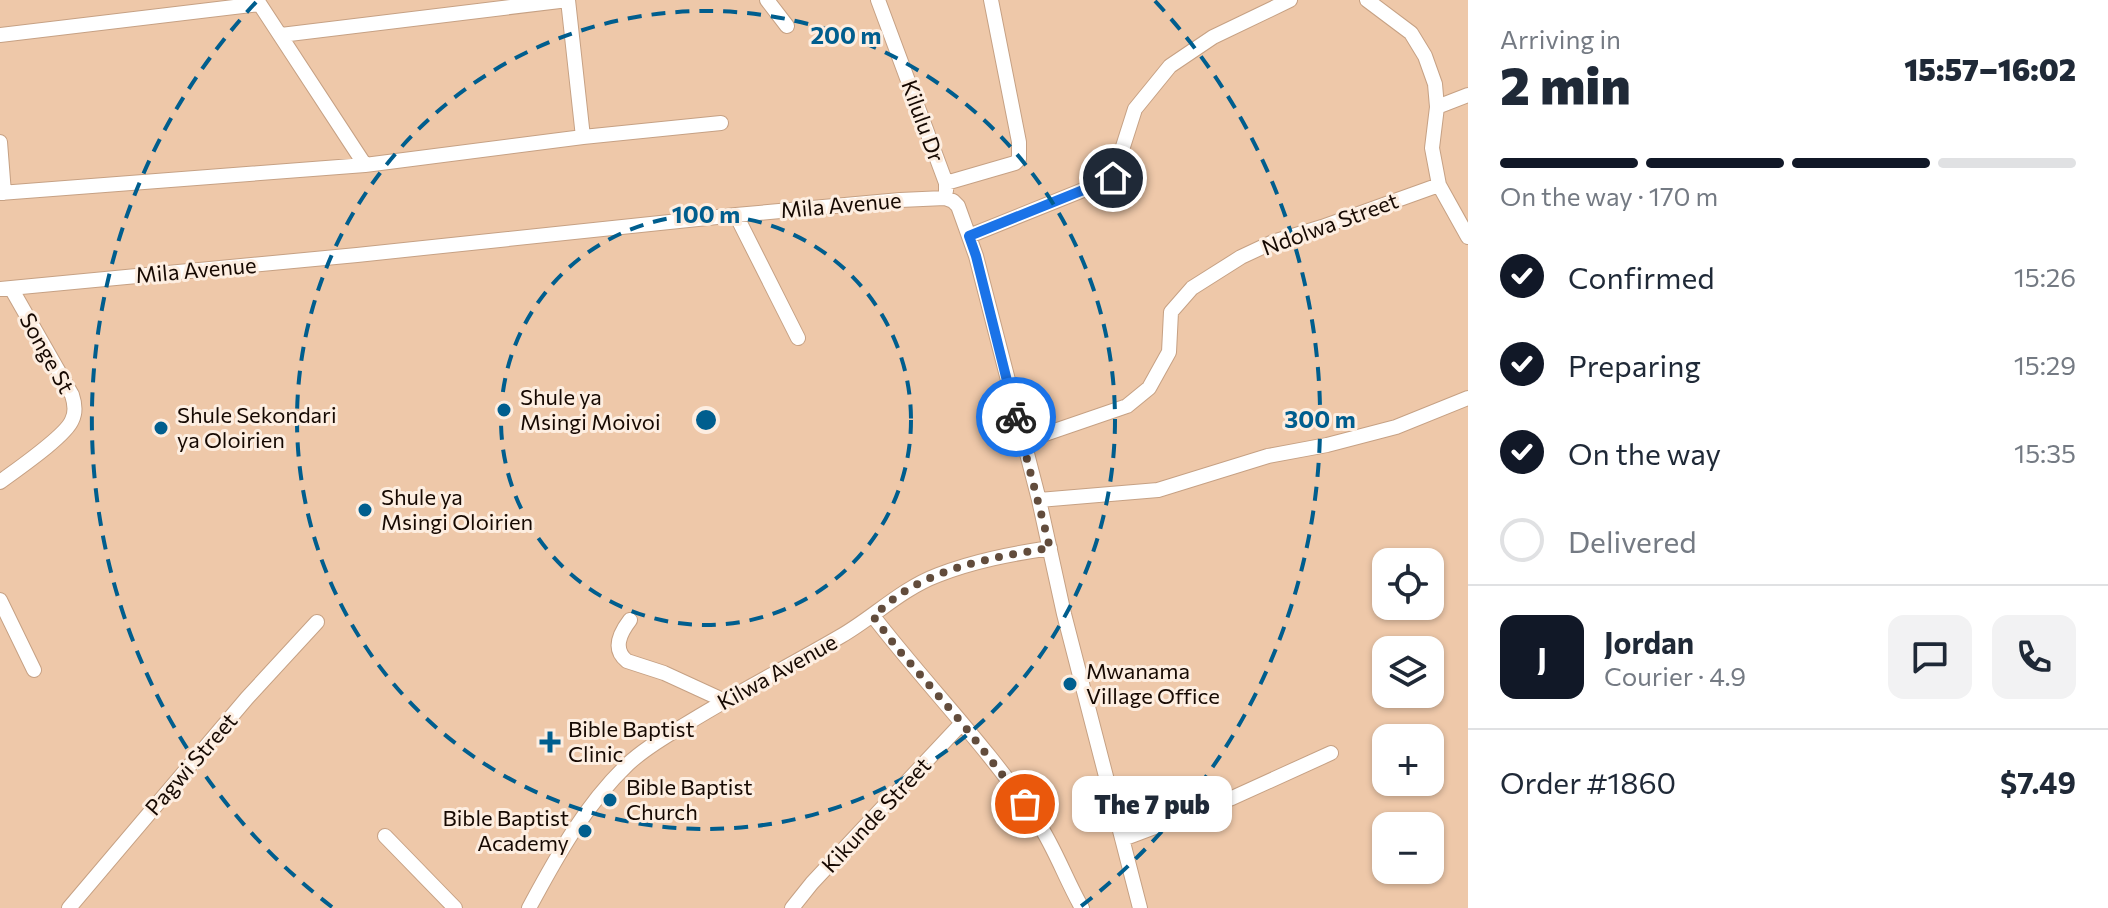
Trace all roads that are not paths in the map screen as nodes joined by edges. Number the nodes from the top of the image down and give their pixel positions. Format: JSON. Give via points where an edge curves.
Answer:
{"nodes":[{"id":1,"x":568,"y":0,"type":"edge"},
{"id":2,"x":767,"y":0,"type":"edge"},
{"id":3,"x":878,"y":0,"type":"edge"},
{"id":4,"x":991,"y":0,"type":"edge"},
{"id":5,"x":1290,"y":0,"type":"edge"},
{"id":6,"x":1367,"y":0,"type":"edge"},
{"id":7,"x":258,"y":2,"type":"edge"},
{"id":8,"x":787,"y":26,"type":"dead end"},
{"id":9,"x":0,"y":35,"type":"edge"},
{"id":10,"x":281,"y":35,"type":"junction"},
{"id":11,"x":1468,"y":95,"type":"edge"},
{"id":12,"x":1437,"y":107,"type":"junction"},
{"id":13,"x":721,"y":123,"type":"dead end"},
{"id":14,"x":583,"y":137,"type":"junction"},
{"id":15,"x":0,"y":142,"type":"edge"},
{"id":16,"x":365,"y":165,"type":"junction"},
{"id":17,"x":1439,"y":185,"type":"junction"},
{"id":18,"x":946,"y":191,"type":"junction"},
{"id":19,"x":2,"y":193,"type":"edge"},
{"id":20,"x":736,"y":215,"type":"junction"},
{"id":21,"x":969,"y":236,"type":"junction"},
{"id":22,"x":1468,"y":237,"type":"edge"},
{"id":23,"x":5,"y":288,"type":"edge"},
{"id":24,"x":798,"y":338,"type":"dead end"},
{"id":25,"x":1468,"y":398,"type":"edge"},
{"id":26,"x":1022,"y":442,"type":"junction"},
{"id":27,"x":0,"y":482,"type":"edge"},
{"id":28,"x":1039,"y":500,"type":"junction"},
{"id":29,"x":1050,"y":548,"type":"junction"},
{"id":30,"x":0,"y":600,"type":"edge"},
{"id":31,"x":873,"y":616,"type":"junction"},
{"id":32,"x":630,"y":620,"type":"dead end"},
{"id":33,"x":317,"y":622,"type":"dead end"},
{"id":34,"x":34,"y":670,"type":"dead end"},
{"id":35,"x":725,"y":701,"type":"junction"},
{"id":36,"x":962,"y":723,"type":"junction"},
{"id":37,"x":1331,"y":753,"type":"dead end"},
{"id":38,"x":385,"y":836,"type":"dead end"},
{"id":39,"x":1123,"y":839,"type":"junction"},
{"id":40,"x":69,"y":908,"type":"edge"},
{"id":41,"x":455,"y":908,"type":"edge"},
{"id":42,"x":529,"y":908,"type":"edge"},
{"id":43,"x":792,"y":908,"type":"edge"},
{"id":44,"x":1082,"y":908,"type":"edge"},
{"id":45,"x":1140,"y":908,"type":"edge"}],
"edges":[{"from":1,"to":10,"type":"street"},
{"from":1,"to":14,"type":"street"},
{"from":2,"to":8,"type":"street"},
{"from":3,"to":18,"type":"street","name":"Kilulu Dr"},
{"from":4,"to":18,"type":"street","name":"Mila Avenue","via":[[1019,159]]},
{"from":5,"to":21,"type":"street","via":[[1213,37],[1170,66],[1135,109],[1113,178]]},
{"from":6,"to":12,"type":"street","via":[[1411,33],[1435,84]]},
{"from":7,"to":9,"type":"street"},
{"from":7,"to":10,"type":"street"},
{"from":10,"to":16,"type":"street"},
{"from":11,"to":12,"type":"street"},
{"from":12,"to":17,"type":"street","via":[[1432,148]]},
{"from":13,"to":14,"type":"street"},
{"from":14,"to":16,"type":"street"},
{"from":15,"to":19,"type":"street"},
{"from":16,"to":19,"type":"street"},
{"from":17,"to":22,"type":"street"},
{"from":17,"to":26,"type":"street","name":"Ndolwa Street","via":[[1241,257],[1192,288],[1171,312],[1169,352],[1149,388],[1127,406]]},
{"from":18,"to":20,"type":"street","name":"Mila Avenue"},
{"from":18,"to":21,"type":"street"},
{"from":20,"to":23,"type":"street","name":"Mila Avenue"},
{"from":20,"to":24,"type":"street"},
{"from":21,"to":26,"type":"street"},
{"from":23,"to":27,"type":"street","name":"Songe St","via":[[72,395],[75,411],[70,425]]},
{"from":25,"to":28,"type":"street","via":[[1396,427],[1268,456],[1158,490]]},
{"from":26,"to":28,"type":"street"},
{"from":28,"to":29,"type":"street"},
{"from":29,"to":31,"type":"street","name":"Kilwa Avenue","via":[[937,575]]},
{"from":29,"to":39,"type":"street"},
{"from":30,"to":34,"type":"street"},
{"from":31,"to":35,"type":"street","name":"Kilwa Avenue"},
{"from":31,"to":36,"type":"street"},
{"from":32,"to":35,"type":"street","via":[[618,645],[621,656]]},
{"from":33,"to":40,"type":"street","name":"Pagwi Street"},
{"from":35,"to":42,"type":"street","name":"Kilwa Avenue","via":[[629,763],[582,817]]},
{"from":36,"to":43,"type":"street","name":"Kikunde Street"},
{"from":36,"to":44,"type":"street","via":[[1039,824]]},
{"from":37,"to":39,"type":"street"},
{"from":38,"to":41,"type":"street"},
{"from":39,"to":45,"type":"street"}]}
